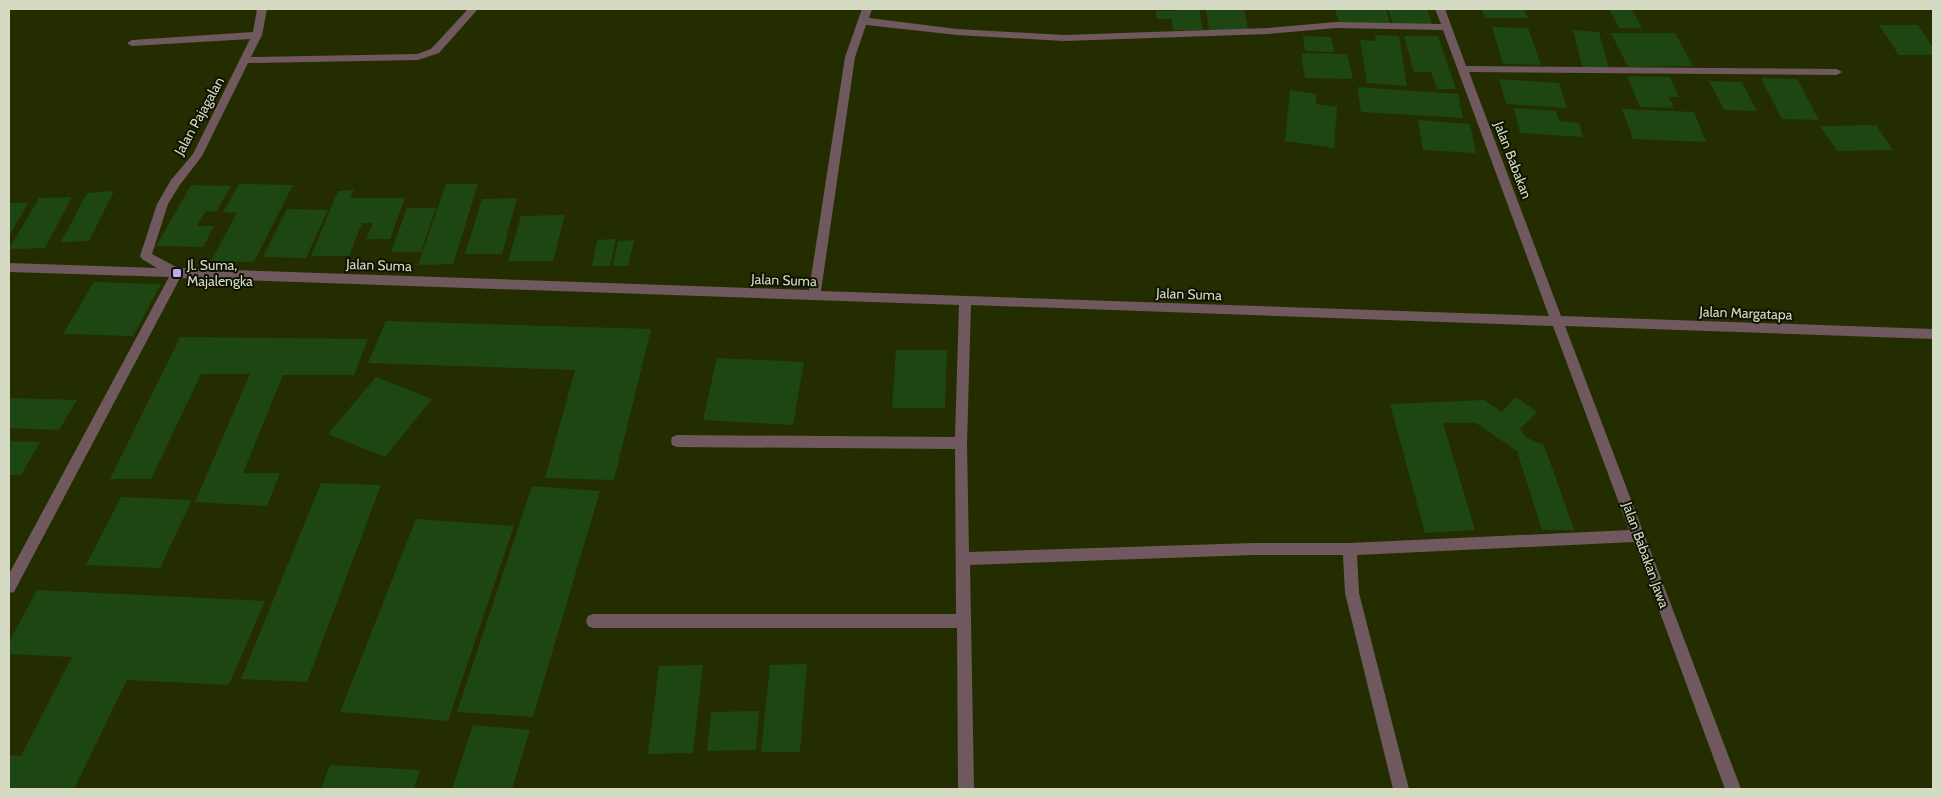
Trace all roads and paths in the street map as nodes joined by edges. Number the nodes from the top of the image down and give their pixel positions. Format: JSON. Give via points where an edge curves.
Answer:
{"nodes":[{"id":1,"x":262,"y":9,"type":"edge"},
{"id":2,"x":473,"y":9,"type":"edge"},
{"id":3,"x":867,"y":9,"type":"edge"},
{"id":4,"x":1440,"y":9,"type":"edge"},
{"id":5,"x":863,"y":21,"type":"junction"},
{"id":6,"x":1447,"y":27,"type":"junction"},
{"id":7,"x":258,"y":35,"type":"junction"},
{"id":8,"x":132,"y":43,"type":"dead end"},
{"id":9,"x":246,"y":60,"type":"junction"},
{"id":10,"x":1463,"y":69,"type":"junction"},
{"id":11,"x":1837,"y":72,"type":"dead end"},
{"id":12,"x":9,"y":267,"type":"edge"},
{"id":13,"x":177,"y":273,"type":"junction"},
{"id":14,"x":814,"y":296,"type":"junction"},
{"id":15,"x":965,"y":301,"type":"junction"},
{"id":16,"x":1558,"y":322,"type":"junction"},
{"id":17,"x":1933,"y":334,"type":"edge"},
{"id":18,"x":677,"y":441,"type":"dead end"},
{"id":19,"x":961,"y":443,"type":"junction"},
{"id":20,"x":1638,"y":536,"type":"junction"},
{"id":21,"x":1350,"y":549,"type":"junction"},
{"id":22,"x":962,"y":559,"type":"junction"},
{"id":23,"x":9,"y":588,"type":"edge"},
{"id":24,"x":593,"y":621,"type":"dead end"},
{"id":25,"x":962,"y":621,"type":"junction"},
{"id":26,"x":966,"y":789,"type":"edge"},
{"id":27,"x":1401,"y":789,"type":"edge"},
{"id":28,"x":1732,"y":789,"type":"edge"}],
"edges":[{"from":1,"to":7,"type":"street","name":"Jalan Pajagalan"},
{"from":2,"to":9,"type":"street","via":[[435,51],[427,55]]},
{"from":3,"to":5,"type":"street"},
{"from":4,"to":6,"type":"street","name":"Jalan Babakan"},
{"from":5,"to":6,"type":"street","via":[[957,32],[1064,38],[1268,31],[1336,25]]},
{"from":5,"to":14,"type":"street","via":[[850,57]]},
{"from":6,"to":10,"type":"street","name":"Jalan Babakan"},
{"from":7,"to":8,"type":"street"},
{"from":7,"to":9,"type":"street","name":"Jalan Pajagalan"},
{"from":9,"to":13,"type":"street","name":"Jalan Pajagalan","via":[[197,156],[162,204],[146,256]]},
{"from":10,"to":11,"type":"street"},
{"from":10,"to":16,"type":"street","name":"Jalan Babakan"},
{"from":12,"to":13,"type":"street","name":"Jalan Suma"},
{"from":13,"to":14,"type":"street","name":"Jalan Suma"},
{"from":13,"to":23,"type":"street"},
{"from":14,"to":15,"type":"street","name":"Jalan Suma"},
{"from":15,"to":16,"type":"street","name":"Jalan Suma"},
{"from":15,"to":19,"type":"street"},
{"from":16,"to":17,"type":"street","name":"Jalan Margatapa"},
{"from":16,"to":20,"type":"street","name":"Jalan Babakan Jawa"},
{"from":18,"to":19,"type":"street"},
{"from":19,"to":22,"type":"street"},
{"from":20,"to":21,"type":"street"},
{"from":20,"to":28,"type":"street","name":"Jalan Babakan Jawa"},
{"from":21,"to":22,"type":"street"},
{"from":21,"to":27,"type":"street","via":[[1352,593]]},
{"from":22,"to":25,"type":"street"},
{"from":24,"to":25,"type":"street"},
{"from":25,"to":26,"type":"street"}]}
